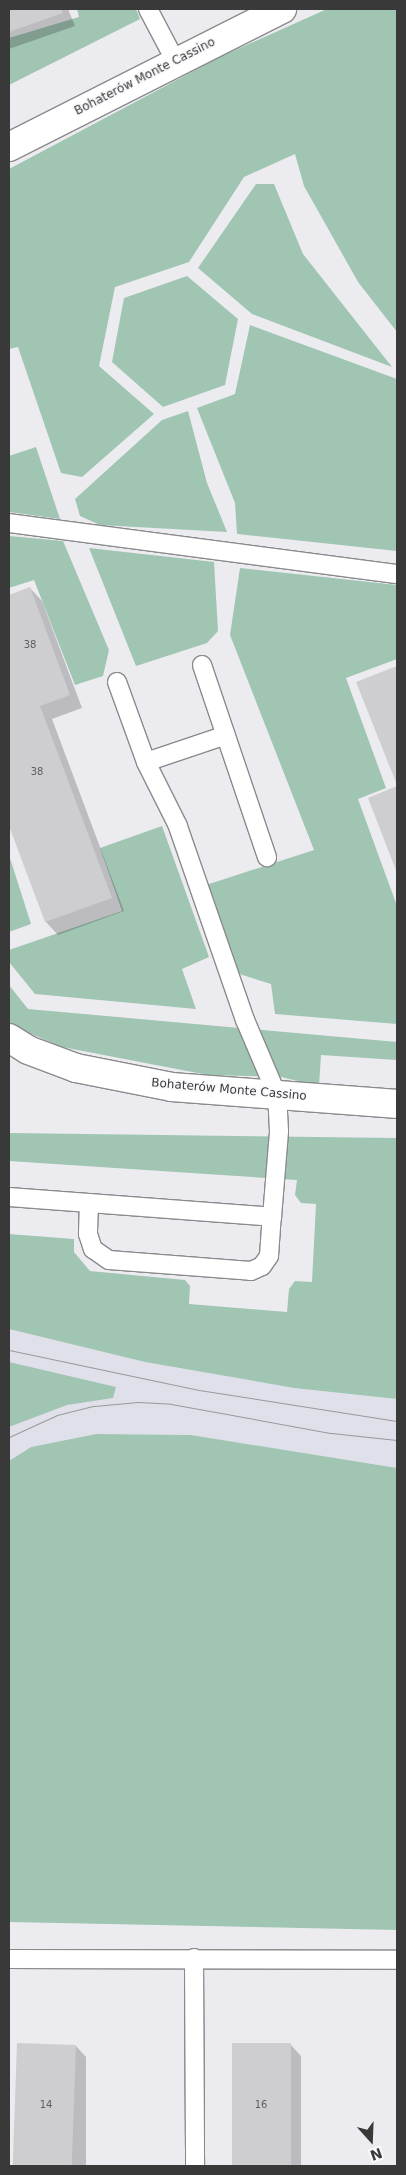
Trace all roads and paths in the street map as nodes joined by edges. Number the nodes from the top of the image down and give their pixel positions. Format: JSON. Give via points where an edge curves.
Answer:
{"nodes":[{"id":1,"x":148,"y":9,"type":"edge"},
{"id":2,"x":282,"y":9,"type":"edge"},
{"id":3,"x":176,"y":62,"type":"junction"},
{"id":4,"x":9,"y":147,"type":"edge"},
{"id":5,"x":9,"y":523,"type":"edge"},
{"id":6,"x":397,"y":574,"type":"edge"},
{"id":7,"x":202,"y":665,"type":"dead end"},
{"id":8,"x":117,"y":682,"type":"dead end"},
{"id":9,"x":226,"y":735,"type":"junction"},
{"id":10,"x":146,"y":762,"type":"junction"},
{"id":11,"x":267,"y":857,"type":"dead end"},
{"id":12,"x":9,"y":1038,"type":"edge"},
{"id":13,"x":277,"y":1095,"type":"junction"},
{"id":14,"x":397,"y":1104,"type":"edge"},
{"id":15,"x":9,"y":1197,"type":"edge"},
{"id":16,"x":89,"y":1203,"type":"junction"},
{"id":17,"x":272,"y":1217,"type":"junction"},
{"id":18,"x":194,"y":1958,"type":"junction"},
{"id":19,"x":9,"y":1959,"type":"edge"},
{"id":20,"x":397,"y":1960,"type":"edge"},
{"id":21,"x":195,"y":2166,"type":"edge"}],
"edges":[{"from":1,"to":3,"type":"lane"},
{"from":2,"to":3,"type":"street","name":"Bohaterów Monte Cassino"},
{"from":3,"to":4,"type":"street","name":"Bohaterów Monte Cassino"},
{"from":5,"to":6,"type":"lane"},
{"from":7,"to":9,"type":"lane"},
{"from":8,"to":10,"type":"lane"},
{"from":9,"to":10,"type":"lane"},
{"from":9,"to":11,"type":"lane"},
{"from":10,"to":13,"type":"lane","via":[[178,826],[245,1020]]},
{"from":12,"to":13,"type":"street","name":"Bohaterów Monte Cassino","via":[[28,1050],[86,1070],[172,1087]]},
{"from":13,"to":14,"type":"street","name":"Bohaterów Monte Cassino"},
{"from":13,"to":17,"type":"lane","via":[[279,1130]]},
{"from":15,"to":16,"type":"lane"},
{"from":16,"to":17,"type":"lane"},
{"from":16,"to":17,"type":"lane","via":[[88,1234],[93,1249],[109,1260],[251,1271],[262,1266],[269,1256]]},
{"from":18,"to":19,"type":"lane"},
{"from":18,"to":20,"type":"lane"},
{"from":18,"to":21,"type":"lane"}]}
